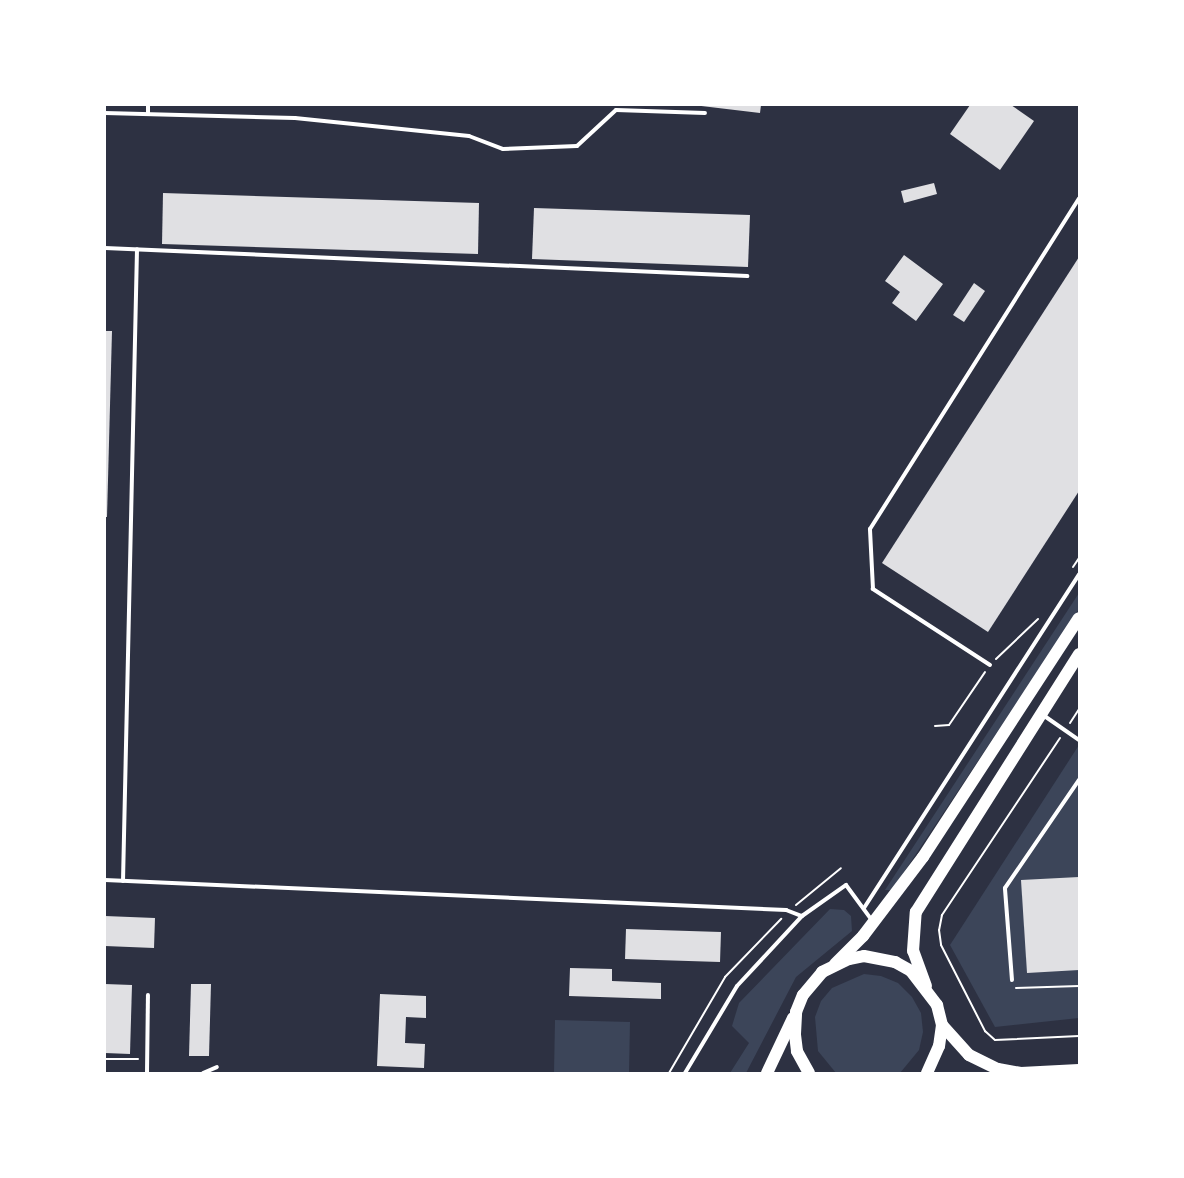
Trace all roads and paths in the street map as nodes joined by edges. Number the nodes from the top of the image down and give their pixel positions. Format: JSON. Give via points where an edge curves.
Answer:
{"nodes":[{"id":1,"x":148,"y":105,"type":"edge"},
{"id":2,"x":105,"y":113,"type":"edge"},
{"id":3,"x":705,"y":113,"type":"dead end"},
{"id":4,"x":148,"y":114,"type":"junction"},
{"id":5,"x":1079,"y":199,"type":"edge"},
{"id":6,"x":105,"y":248,"type":"edge"},
{"id":7,"x":137,"y":249,"type":"junction"},
{"id":8,"x":747,"y":276,"type":"dead end"},
{"id":9,"x":1079,"y":558,"type":"edge"},
{"id":10,"x":1073,"y":567,"type":"dead end"},
{"id":11,"x":1079,"y":574,"type":"edge"},
{"id":12,"x":1041,"y":616,"type":"dead end"},
{"id":13,"x":1079,"y":618,"type":"edge"},
{"id":14,"x":1079,"y":654,"type":"edge"},
{"id":15,"x":990,"y":665,"type":"junction"},
{"id":16,"x":1079,"y":709,"type":"edge"},
{"id":17,"x":1041,"y":713,"type":"junction"},
{"id":18,"x":1069,"y":724,"type":"dead end"},
{"id":19,"x":935,"y":726,"type":"dead end"},
{"id":20,"x":1061,"y":736,"type":"dead end"},
{"id":21,"x":1079,"y":740,"type":"edge"},
{"id":22,"x":1079,"y":780,"type":"edge"},
{"id":23,"x":841,"y":868,"type":"dead end"},
{"id":24,"x":105,"y":880,"type":"edge"},
{"id":25,"x":123,"y":881,"type":"junction"},
{"id":26,"x":864,"y":908,"type":"junction"},
{"id":27,"x":789,"y":911,"type":"junction"},
{"id":28,"x":802,"y":916,"type":"junction"},
{"id":29,"x":874,"y":922,"type":"junction"},
{"id":30,"x":835,"y":964,"type":"junction"},
{"id":31,"x":1012,"y":980,"type":"joint"},
{"id":32,"x":926,"y":986,"type":"junction"},
{"id":33,"x":1079,"y":986,"type":"edge"},
{"id":34,"x":148,"y":996,"type":"dead end"},
{"id":35,"x":796,"y":1011,"type":"junction"},
{"id":36,"x":942,"y":1025,"type":"junction"},
{"id":37,"x":1079,"y":1036,"type":"edge"},
{"id":38,"x":105,"y":1059,"type":"edge"},
{"id":39,"x":147,"y":1060,"type":"junction"},
{"id":40,"x":217,"y":1067,"type":"dead end"},
{"id":41,"x":1079,"y":1070,"type":"edge"},
{"id":42,"x":147,"y":1073,"type":"edge"},
{"id":43,"x":203,"y":1073,"type":"edge"},
{"id":44,"x":669,"y":1073,"type":"edge"},
{"id":45,"x":685,"y":1073,"type":"edge"},
{"id":46,"x":767,"y":1073,"type":"edge"},
{"id":47,"x":809,"y":1073,"type":"edge"},
{"id":48,"x":927,"y":1073,"type":"edge"}],
"edges":[{"from":1,"to":4,"type":"lane"},
{"from":2,"to":4,"type":"lane"},
{"from":3,"to":4,"type":"lane","via":[[616,110],[578,146],[503,149],[469,136],[296,118]]},
{"from":5,"to":15,"type":"lane","via":[[870,529],[873,589]]},
{"from":6,"to":7,"type":"lane"},
{"from":7,"to":8,"type":"lane"},
{"from":7,"to":25,"type":"lane"},
{"from":9,"to":10,"type":"path"},
{"from":11,"to":26,"type":"lane"},
{"from":12,"to":15,"type":"path"},
{"from":13,"to":29,"type":"main road","via":[[923,857]]},
{"from":14,"to":17,"type":"main road"},
{"from":15,"to":19,"type":"path","via":[[949,725]]},
{"from":16,"to":18,"type":"path"},
{"from":17,"to":21,"type":"lane"},
{"from":17,"to":32,"type":"main road","via":[[916,912],[914,951]]},
{"from":20,"to":37,"type":"path","via":[[942,915],[939,930],[941,945],[986,1031],[995,1040]]},
{"from":22,"to":31,"type":"lane","via":[[1005,888]]},
{"from":23,"to":27,"type":"path"},
{"from":24,"to":25,"type":"lane"},
{"from":25,"to":27,"type":"lane"},
{"from":26,"to":28,"type":"lane","via":[[846,885]]},
{"from":26,"to":29,"type":"lane"},
{"from":27,"to":28,"type":"lane"},
{"from":27,"to":44,"type":"path","via":[[725,977]]},
{"from":28,"to":45,"type":"lane","via":[[737,986]]},
{"from":29,"to":30,"type":"main road"},
{"from":30,"to":32,"type":"main road","via":[[856,957],[879,957],[911,971]]},
{"from":30,"to":35,"type":"main road","via":[[812,982]]},
{"from":31,"to":33,"type":"path","via":[[1015,988],[1021,990]]},
{"from":32,"to":36,"type":"main road"},
{"from":34,"to":39,"type":"lane"},
{"from":35,"to":46,"type":"main road"},
{"from":35,"to":47,"type":"main road","via":[[797,1052]]},
{"from":36,"to":41,"type":"main road","via":[[969,1055],[998,1069],[1021,1073]]},
{"from":36,"to":48,"type":"main road","via":[[939,1046]]},
{"from":38,"to":39,"type":"path"},
{"from":39,"to":42,"type":"lane"},
{"from":40,"to":43,"type":"lane"}]}
